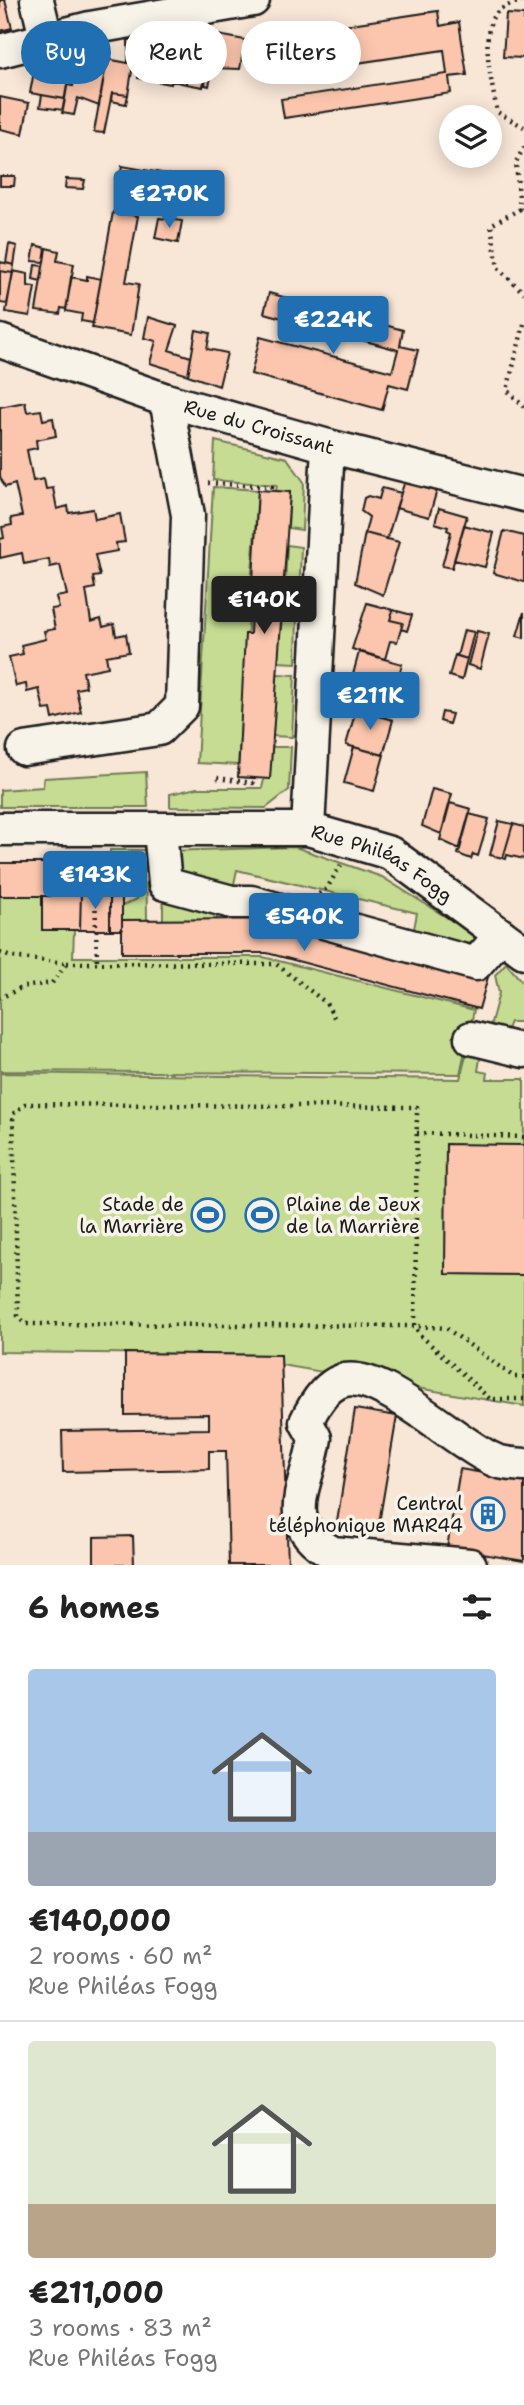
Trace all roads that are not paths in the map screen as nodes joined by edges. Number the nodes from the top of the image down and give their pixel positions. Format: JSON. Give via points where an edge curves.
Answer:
{"nodes":[{"id":1,"x":37,"y":0,"type":"edge"},
{"id":2,"x":253,"y":0,"type":"edge"},
{"id":3,"x":42,"y":21,"type":"edge"},
{"id":4,"x":111,"y":26,"type":"edge"},
{"id":5,"x":21,"y":45,"type":"edge"},
{"id":6,"x":0,"y":51,"type":"edge"},
{"id":7,"x":0,"y":341,"type":"edge"},
{"id":8,"x":166,"y":400,"type":"junction"},
{"id":9,"x":328,"y":446,"type":"junction"},
{"id":10,"x":524,"y":495,"type":"edge"},
{"id":11,"x":24,"y":749,"type":"dead end"},
{"id":12,"x":0,"y":829,"type":"edge"},
{"id":13,"x":308,"y":829,"type":"junction"},
{"id":14,"x":160,"y":830,"type":"junction"},
{"id":15,"x":512,"y":944,"type":"edge"},
{"id":16,"x":471,"y":1038,"type":"dead end"},
{"id":17,"x":524,"y":1051,"type":"edge"},
{"id":18,"x":524,"y":1465,"type":"edge"},
{"id":19,"x":470,"y":1565,"type":"edge"}],
"edges":[{"from":1,"to":3,"type":"street"},
{"from":2,"to":4,"type":"street"},
{"from":5,"to":6,"type":"street"},
{"from":7,"to":8,"type":"street","name":"Rue du Croissant"},
{"from":8,"to":9,"type":"street","name":"Rue du Croissant"},
{"from":8,"to":11,"type":"street","via":[[188,515],[182,706],[159,729]]},
{"from":9,"to":10,"type":"street","name":"Rue du Croissant"},
{"from":9,"to":13,"type":"street","name":"Rue Philéas Fogg"},
{"from":12,"to":14,"type":"street"},
{"from":13,"to":14,"type":"street"},
{"from":13,"to":15,"type":"street","name":"Rue Philéas Fogg","via":[[390,853]]},
{"from":14,"to":15,"type":"street","via":[[165,884],[294,913],[476,964]]},
{"from":16,"to":17,"type":"street"},
{"from":18,"to":19,"type":"street","via":[[494,1460],[365,1381],[341,1380],[312,1410],[306,1422],[315,1438],[298,1511],[301,1524],[317,1544],[333,1553]]}]}
